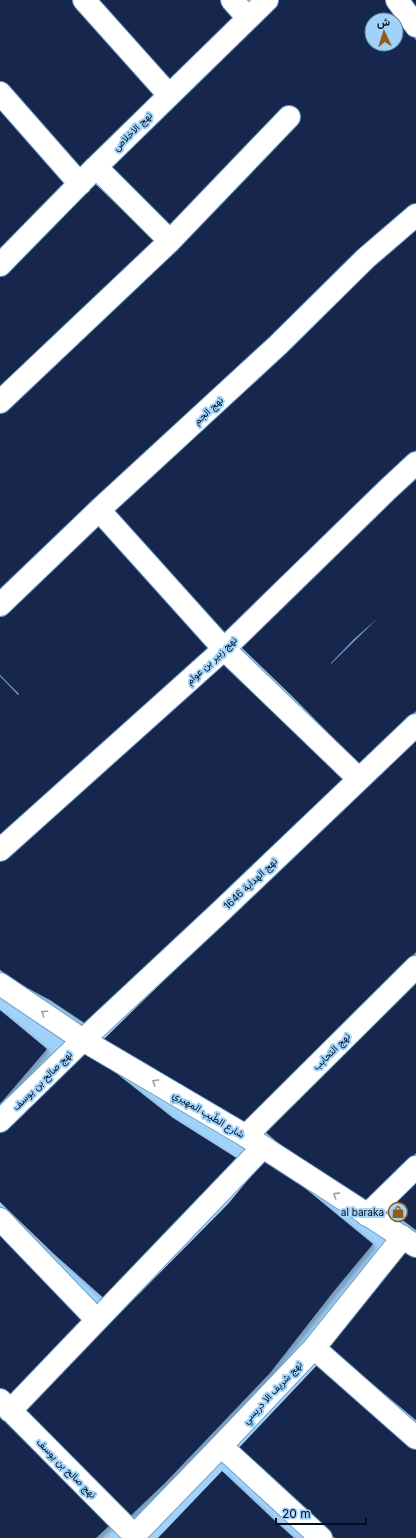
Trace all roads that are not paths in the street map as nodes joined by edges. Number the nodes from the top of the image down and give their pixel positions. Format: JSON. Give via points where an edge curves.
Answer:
{"nodes":[{"id":1,"x":84,"y":0,"type":"edge"},
{"id":2,"x":232,"y":0,"type":"edge"},
{"id":3,"x":267,"y":0,"type":"edge"},
{"id":4,"x":397,"y":0,"type":"edge"},
{"id":5,"x":248,"y":18,"type":"junction"},
{"id":6,"x":416,"y":26,"type":"edge"},
{"id":7,"x":0,"y":93,"type":"edge"},
{"id":8,"x":169,"y":95,"type":"junction"},
{"id":9,"x":289,"y":117,"type":"dead end"},
{"id":10,"x":96,"y":167,"type":"junction"},
{"id":11,"x":80,"y":184,"type":"junction"},
{"id":12,"x":416,"y":215,"type":"edge"},
{"id":13,"x":170,"y":240,"type":"junction"},
{"id":14,"x":0,"y":265,"type":"edge"},
{"id":15,"x":0,"y":402,"type":"edge"},
{"id":16,"x":416,"y":463,"type":"edge"},
{"id":17,"x":99,"y":510,"type":"junction"},
{"id":18,"x":0,"y":604,"type":"edge"},
{"id":19,"x":224,"y":649,"type":"junction"},
{"id":20,"x":416,"y":725,"type":"edge"},
{"id":21,"x":359,"y":779,"type":"junction"},
{"id":22,"x":0,"y":850,"type":"edge"},
{"id":23,"x":416,"y":966,"type":"edge"},
{"id":24,"x":0,"y":984,"type":"edge"},
{"id":25,"x":83,"y":1040,"type":"junction"},
{"id":26,"x":0,"y":1121,"type":"edge"},
{"id":27,"x":255,"y":1141,"type":"junction"},
{"id":28,"x":416,"y":1167,"type":"edge"},
{"id":29,"x":367,"y":1215,"type":"junction"},
{"id":30,"x":0,"y":1219,"type":"edge"},
{"id":31,"x":409,"y":1242,"type":"edge"},
{"id":32,"x":97,"y":1320,"type":"junction"},
{"id":33,"x":314,"y":1348,"type":"junction"},
{"id":34,"x":5,"y":1405,"type":"edge"},
{"id":35,"x":416,"y":1438,"type":"edge"},
{"id":36,"x":221,"y":1446,"type":"junction"},
{"id":37,"x":133,"y":1537,"type":"edge"},
{"id":38,"x":321,"y":1538,"type":"edge"}],
"edges":[{"from":1,"to":8,"type":"street"},
{"from":2,"to":5,"type":"street"},
{"from":3,"to":5,"type":"street","name":"نهج الاخلاص"},
{"from":4,"to":6,"type":"street"},
{"from":5,"to":8,"type":"street","name":"نهج الاخلاص"},
{"from":7,"to":11,"type":"street"},
{"from":8,"to":10,"type":"street","name":"نهج الاخلاص"},
{"from":9,"to":13,"type":"street"},
{"from":10,"to":11,"type":"street","name":"نهج الاخلاص"},
{"from":10,"to":13,"type":"street"},
{"from":11,"to":14,"type":"street","name":"نهج الاخلاص"},
{"from":12,"to":17,"type":"street","name":"نهج الجم","via":[[366,258],[278,345]]},
{"from":13,"to":15,"type":"street"},
{"from":16,"to":19,"type":"street","name":"نهج زبير بن عوام"},
{"from":17,"to":18,"type":"street","name":"نهج الجم"},
{"from":17,"to":19,"type":"street"},
{"from":19,"to":21,"type":"street"},
{"from":19,"to":22,"type":"street","name":"نهج زبير بن عوام"},
{"from":20,"to":21,"type":"street","name":"نهج الهداية 1646"},
{"from":21,"to":25,"type":"street","name":"نهج الهداية 1646"},
{"from":23,"to":27,"type":"street","name":"نهج التحابب"},
{"from":25,"to":24,"type":"street","name":"شارع الطّيب المهيري","one_way":true},
{"from":25,"to":26,"type":"street","name":"نهج صالح بن يوسف"},
{"from":27,"to":25,"type":"street","name":"شارع الطّيب المهيري","one_way":true},
{"from":29,"to":27,"type":"street","name":"شارع الطّيب المهيري","one_way":true},
{"from":27,"to":32,"type":"street","name":"نهج التحابب"},
{"from":28,"to":29,"type":"street"},
{"from":29,"to":31,"type":"street","name":"شارع الطّيب المهيري"},
{"from":30,"to":32,"type":"street"},
{"from":31,"to":33,"type":"street","name":"نهج شريف الا دريسي"},
{"from":32,"to":34,"type":"street","name":"نهج التحابب"},
{"from":33,"to":35,"type":"street"},
{"from":33,"to":36,"type":"street","name":"نهج شريف الا دريسي"},
{"from":34,"to":37,"type":"street","name":"نهج صالح بن يوسف"},
{"from":36,"to":37,"type":"street","name":"نهج شريف الا دريسي"},
{"from":36,"to":38,"type":"street"}]}
